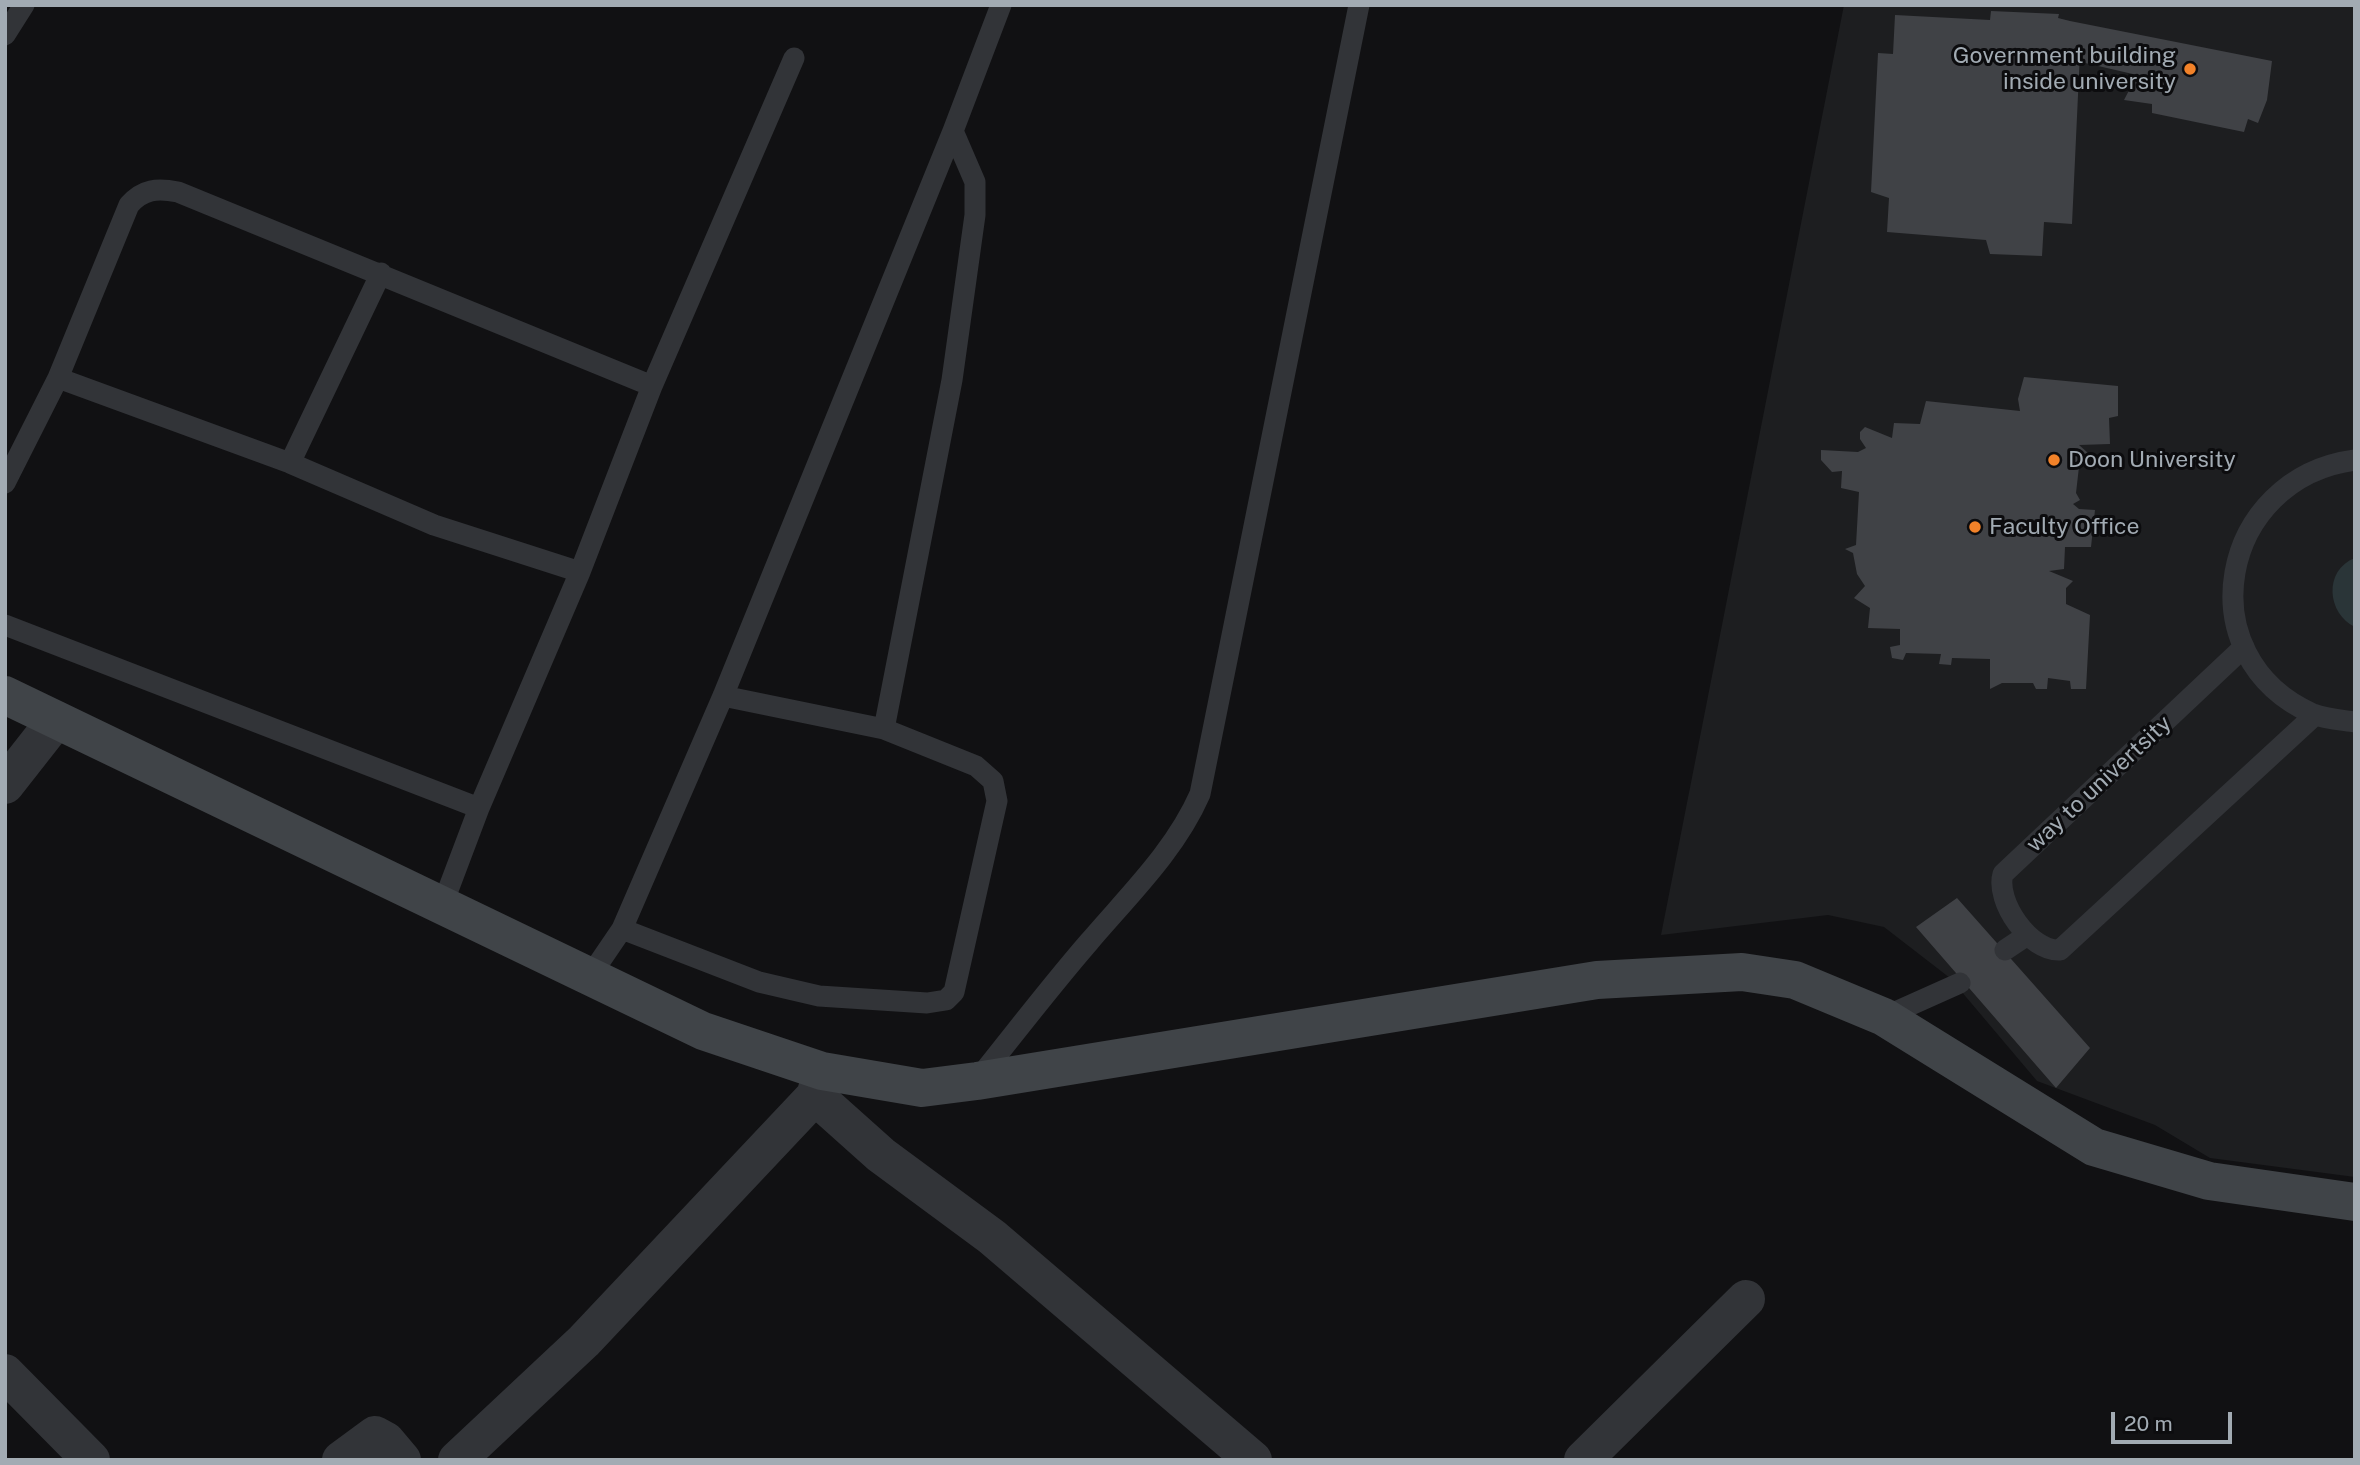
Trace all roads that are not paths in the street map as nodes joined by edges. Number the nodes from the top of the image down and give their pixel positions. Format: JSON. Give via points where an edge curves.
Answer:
{"nodes":[{"id":1,"x":24,"y":5,"type":"edge"},
{"id":2,"x":1001,"y":5,"type":"edge"},
{"id":3,"x":1359,"y":5,"type":"edge"},
{"id":4,"x":5,"y":35,"type":"edge"},
{"id":5,"x":794,"y":58,"type":"dead end"},
{"id":6,"x":953,"y":131,"type":"junction"},
{"id":7,"x":381,"y":273,"type":"junction"},
{"id":8,"x":58,"y":378,"type":"junction"},
{"id":9,"x":652,"y":386,"type":"junction"},
{"id":10,"x":2355,"y":460,"type":"edge"},
{"id":11,"x":290,"y":463,"type":"junction"},
{"id":12,"x":5,"y":483,"type":"edge"},
{"id":13,"x":580,"y":572,"type":"junction"},
{"id":14,"x":5,"y":625,"type":"edge"},
{"id":15,"x":2244,"y":647,"type":"junction"},
{"id":16,"x":5,"y":695,"type":"edge"},
{"id":17,"x":723,"y":696,"type":"junction"},
{"id":18,"x":2315,"y":715,"type":"junction"},
{"id":19,"x":56,"y":720,"type":"junction"},
{"id":20,"x":2355,"y":722,"type":"edge"},
{"id":21,"x":884,"y":729,"type":"junction"},
{"id":22,"x":5,"y":785,"type":"edge"},
{"id":23,"x":478,"y":808,"type":"junction"},
{"id":24,"x":442,"y":906,"type":"junction"},
{"id":25,"x":622,"y":929,"type":"junction"},
{"id":26,"x":2026,"y":936,"type":"junction"},
{"id":27,"x":2005,"y":950,"type":"dead end"},
{"id":28,"x":590,"y":976,"type":"junction"},
{"id":29,"x":1959,"y":982,"type":"dead end"},
{"id":30,"x":1884,"y":1017,"type":"junction"},
{"id":31,"x":977,"y":1082,"type":"junction"},
{"id":32,"x":819,"y":1084,"type":"junction"},
{"id":33,"x":2355,"y":1202,"type":"edge"},
{"id":34,"x":1746,"y":1299,"type":"dead end"},
{"id":35,"x":5,"y":1373,"type":"edge"},
{"id":36,"x":1242,"y":1457,"type":"edge"},
{"id":37,"x":90,"y":1460,"type":"edge"},
{"id":38,"x":341,"y":1460,"type":"edge"},
{"id":39,"x":402,"y":1460,"type":"edge"},
{"id":40,"x":457,"y":1460,"type":"edge"},
{"id":41,"x":1583,"y":1460,"type":"edge"}],
"edges":[{"from":1,"to":4,"type":"lane"},
{"from":2,"to":6,"type":"lane"},
{"from":3,"to":31,"type":"lane","via":[[1200,794],[1170,847],[1066,968]]},
{"from":5,"to":9,"type":"lane"},
{"from":6,"to":17,"type":"lane"},
{"from":6,"to":21,"type":"lane","via":[[975,182],[975,215],[952,380]]},
{"from":7,"to":8,"type":"lane","via":[[178,192],[152,189],[129,205]]},
{"from":7,"to":9,"type":"lane"},
{"from":7,"to":11,"type":"lane"},
{"from":8,"to":11,"type":"lane"},
{"from":8,"to":12,"type":"lane"},
{"from":9,"to":13,"type":"lane"},
{"from":10,"to":15,"type":"lane","via":[[2307,473],[2282,489],[2246,534],[2232,590]]},
{"from":11,"to":13,"type":"lane","via":[[435,525]]},
{"from":13,"to":23,"type":"lane"},
{"from":14,"to":23,"type":"lane"},
{"from":15,"to":18,"type":"lane","via":[[2262,676]]},
{"from":15,"to":26,"type":"lane","name":"way to univertsity","via":[[2003,874],[2000,892]]},
{"from":16,"to":19,"type":"main road"},
{"from":17,"to":21,"type":"lane"},
{"from":17,"to":25,"type":"lane"},
{"from":18,"to":20,"type":"lane"},
{"from":18,"to":26,"type":"lane","via":[[2060,950],[2052,951]]},
{"from":19,"to":22,"type":"street"},
{"from":19,"to":24,"type":"main road"},
{"from":21,"to":25,"type":"lane","via":[[976,766],[986,772],[996,789],[959,980],[951,997],[927,1003],[820,996],[759,982]]},
{"from":23,"to":24,"type":"lane"},
{"from":24,"to":28,"type":"main road"},
{"from":25,"to":28,"type":"lane"},
{"from":26,"to":27,"type":"lane"},
{"from":28,"to":32,"type":"main road"},
{"from":29,"to":30,"type":"lane"},
{"from":30,"to":31,"type":"main road","via":[[1795,980],[1742,972],[1597,980]]},
{"from":30,"to":33,"type":"main road","via":[[2094,1147],[2208,1181]]},
{"from":31,"to":32,"type":"main road","via":[[922,1088]]},
{"from":32,"to":36,"type":"street","via":[[881,1155],[992,1237]]},
{"from":32,"to":40,"type":"street","via":[[584,1341]]},
{"from":34,"to":41,"type":"street"},
{"from":35,"to":37,"type":"street"},
{"from":38,"to":39,"type":"street","via":[[375,1435]]}]}
